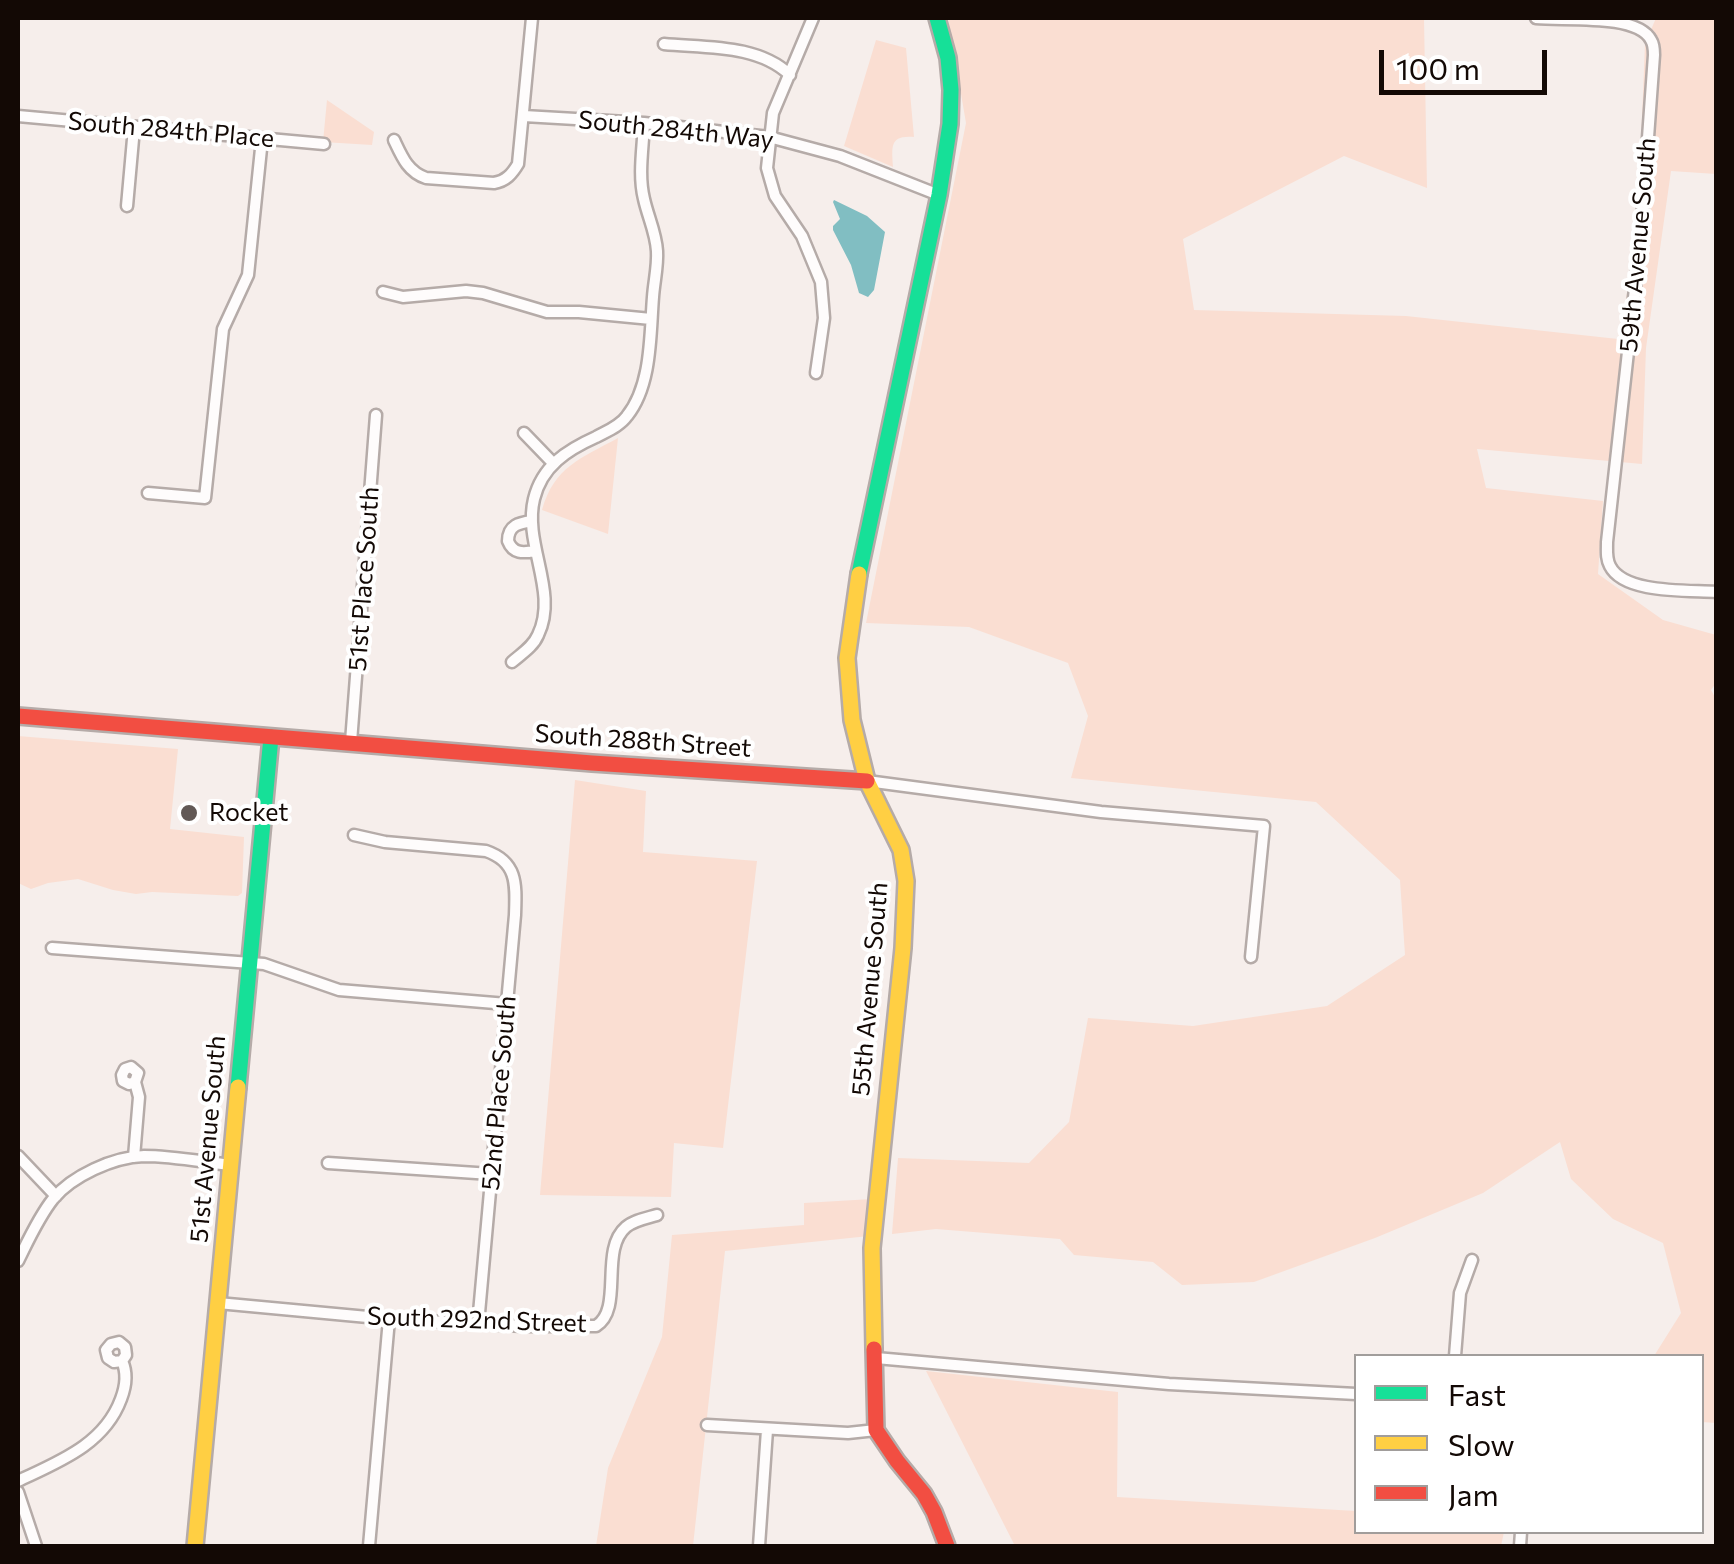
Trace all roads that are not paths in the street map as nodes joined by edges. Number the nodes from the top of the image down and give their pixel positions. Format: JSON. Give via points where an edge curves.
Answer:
{"nodes":[{"id":1,"x":532,"y":18,"type":"edge"},
{"id":2,"x":812,"y":18,"type":"edge"},
{"id":3,"x":937,"y":18,"type":"edge"},
{"id":4,"x":1536,"y":18,"type":"edge"},
{"id":5,"x":664,"y":44,"type":"dead end"},
{"id":6,"x":790,"y":75,"type":"junction"},
{"id":7,"x":18,"y":116,"type":"edge"},
{"id":8,"x":524,"y":116,"type":"junction"},
{"id":9,"x":644,"y":123,"type":"junction"},
{"id":10,"x":134,"y":128,"type":"junction"},
{"id":11,"x":769,"y":137,"type":"junction"},
{"id":12,"x":262,"y":139,"type":"junction"},
{"id":13,"x":394,"y":140,"type":"dead end"},
{"id":14,"x":324,"y":144,"type":"dead end"},
{"id":15,"x":939,"y":195,"type":"junction"},
{"id":16,"x":128,"y":206,"type":"dead end"},
{"id":17,"x":382,"y":292,"type":"dead end"},
{"id":18,"x":651,"y":320,"type":"junction"},
{"id":19,"x":816,"y":373,"type":"dead end"},
{"id":20,"x":376,"y":415,"type":"dead end"},
{"id":21,"x":524,"y":433,"type":"dead end"},
{"id":22,"x":553,"y":463,"type":"junction"},
{"id":23,"x":148,"y":493,"type":"dead end"},
{"id":24,"x":532,"y":521,"type":"junction"},
{"id":25,"x":535,"y":551,"type":"junction"},
{"id":26,"x":1716,"y":592,"type":"edge"},
{"id":27,"x":512,"y":662,"type":"dead end"},
{"id":28,"x":18,"y":716,"type":"edge"},
{"id":29,"x":271,"y":737,"type":"junction"},
{"id":30,"x":351,"y":742,"type":"junction"},
{"id":31,"x":868,"y":782,"type":"junction"},
{"id":32,"x":354,"y":835,"type":"dead end"},
{"id":33,"x":52,"y":948,"type":"dead end"},
{"id":34,"x":1251,"y":957,"type":"dead end"},
{"id":35,"x":250,"y":962,"type":"junction"},
{"id":36,"x":507,"y":1004,"type":"junction"},
{"id":37,"x":135,"y":1082,"type":"dead end"},
{"id":38,"x":18,"y":1156,"type":"edge"},
{"id":39,"x":134,"y":1157,"type":"junction"},
{"id":40,"x":328,"y":1162,"type":"dead end"},
{"id":41,"x":231,"y":1164,"type":"junction"},
{"id":42,"x":492,"y":1174,"type":"junction"},
{"id":43,"x":56,"y":1196,"type":"junction"},
{"id":44,"x":657,"y":1215,"type":"dead end"},
{"id":45,"x":1472,"y":1260,"type":"dead end"},
{"id":46,"x":18,"y":1261,"type":"edge"},
{"id":47,"x":218,"y":1303,"type":"junction"},
{"id":48,"x":389,"y":1319,"type":"junction"},
{"id":49,"x":478,"y":1324,"type":"junction"},
{"id":50,"x":1454,"y":1354,"type":"edge"},
{"id":51,"x":876,"y":1358,"type":"junction"},
{"id":52,"x":122,"y":1361,"type":"dead end"},
{"id":53,"x":1354,"y":1394,"type":"edge"},
{"id":54,"x":706,"y":1425,"type":"dead end"},
{"id":55,"x":766,"y":1430,"type":"junction"},
{"id":56,"x":876,"y":1430,"type":"junction"},
{"id":57,"x":18,"y":1481,"type":"edge"},
{"id":58,"x":18,"y":1492,"type":"edge"},
{"id":59,"x":36,"y":1546,"type":"edge"},
{"id":60,"x":195,"y":1546,"type":"edge"},
{"id":61,"x":369,"y":1546,"type":"edge"},
{"id":62,"x":759,"y":1546,"type":"edge"},
{"id":63,"x":946,"y":1546,"type":"edge"}],
"edges":[{"from":1,"to":8,"type":"street"},
{"from":2,"to":6,"type":"street"},
{"from":3,"to":15,"type":"street","name":"55th Avenue South","via":[[950,90]]},
{"from":4,"to":26,"type":"street","name":"59th Avenue South","via":[[1626,24],[1652,42],[1641,234],[1607,561],[1633,585]]},
{"from":5,"to":6,"type":"street","via":[[748,53]]},
{"from":6,"to":11,"type":"street"},
{"from":7,"to":10,"type":"street","name":"South 284th Place"},
{"from":8,"to":9,"type":"street","name":"South 284th Way"},
{"from":8,"to":13,"type":"street","via":[[518,164],[503,182],[426,178],[410,169]]},
{"from":9,"to":11,"type":"street","name":"South 284th Way"},
{"from":9,"to":18,"type":"street","via":[[641,171],[657,253]]},
{"from":10,"to":12,"type":"street","name":"South 284th Place"},
{"from":10,"to":16,"type":"street"},
{"from":11,"to":15,"type":"street","name":"South 284th Way"},
{"from":11,"to":19,"type":"street","via":[[770,183],[822,282]]},
{"from":12,"to":14,"type":"street","name":"South 284th Place"},
{"from":12,"to":23,"type":"street","via":[[248,275],[223,328],[205,498]]},
{"from":15,"to":31,"type":"street","name":"55th Avenue South","via":[[849,629],[852,720]]},
{"from":17,"to":18,"type":"street","via":[[403,297],[466,291],[547,312]]},
{"from":18,"to":22,"type":"street","via":[[644,377],[627,416]]},
{"from":20,"to":30,"type":"street","name":"51st Place South"},
{"from":21,"to":22,"type":"street"},
{"from":22,"to":24,"type":"street","via":[[534,499]]},
{"from":24,"to":25,"type":"street"},
{"from":24,"to":25,"type":"street","via":[[514,525],[508,541],[520,553]]},
{"from":25,"to":27,"type":"street","via":[[542,620],[530,648]]},
{"from":28,"to":29,"type":"street","name":"South 288th Street"},
{"from":29,"to":30,"type":"street","name":"South 288th Street"},
{"from":29,"to":35,"type":"street","name":"51st Avenue South"},
{"from":30,"to":31,"type":"street","name":"South 288th Street"},
{"from":31,"to":34,"type":"street","name":"South 288th Street","via":[[1264,826]]},
{"from":31,"to":51,"type":"street","name":"55th Avenue South","via":[[901,850],[906,881],[872,1248]]},
{"from":32,"to":36,"type":"street","name":"52nd Place South","via":[[486,851],[508,864],[516,902]]},
{"from":33,"to":35,"type":"street"},
{"from":35,"to":36,"type":"street","via":[[339,990]]},
{"from":35,"to":41,"type":"street","name":"51st Avenue South"},
{"from":36,"to":42,"type":"street","name":"52nd Place South"},
{"from":37,"to":39,"type":"street"},
{"from":38,"to":43,"type":"street"},
{"from":39,"to":41,"type":"street"},
{"from":39,"to":43,"type":"street","via":[[85,1174]]},
{"from":40,"to":42,"type":"street"},
{"from":41,"to":47,"type":"street","name":"51st Avenue South"},
{"from":42,"to":49,"type":"street","name":"52nd Place South"},
{"from":43,"to":46,"type":"street"},
{"from":44,"to":49,"type":"street","name":"South 292nd Street","via":[[631,1224],[617,1240],[601,1324]]},
{"from":45,"to":50,"type":"street","via":[[1460,1292]]},
{"from":47,"to":48,"type":"street","name":"South 292nd Street"},
{"from":47,"to":60,"type":"street","name":"51st Avenue South"},
{"from":48,"to":49,"type":"street","name":"South 292nd Street"},
{"from":48,"to":61,"type":"street"},
{"from":51,"to":53,"type":"street"},
{"from":51,"to":56,"type":"street","name":"55th Avenue South"},
{"from":52,"to":57,"type":"street","via":[[125,1388],[104,1431]]},
{"from":54,"to":55,"type":"street"},
{"from":55,"to":56,"type":"street"},
{"from":55,"to":62,"type":"street"},
{"from":56,"to":63,"type":"street","via":[[924,1494]]},
{"from":58,"to":59,"type":"street"}]}
